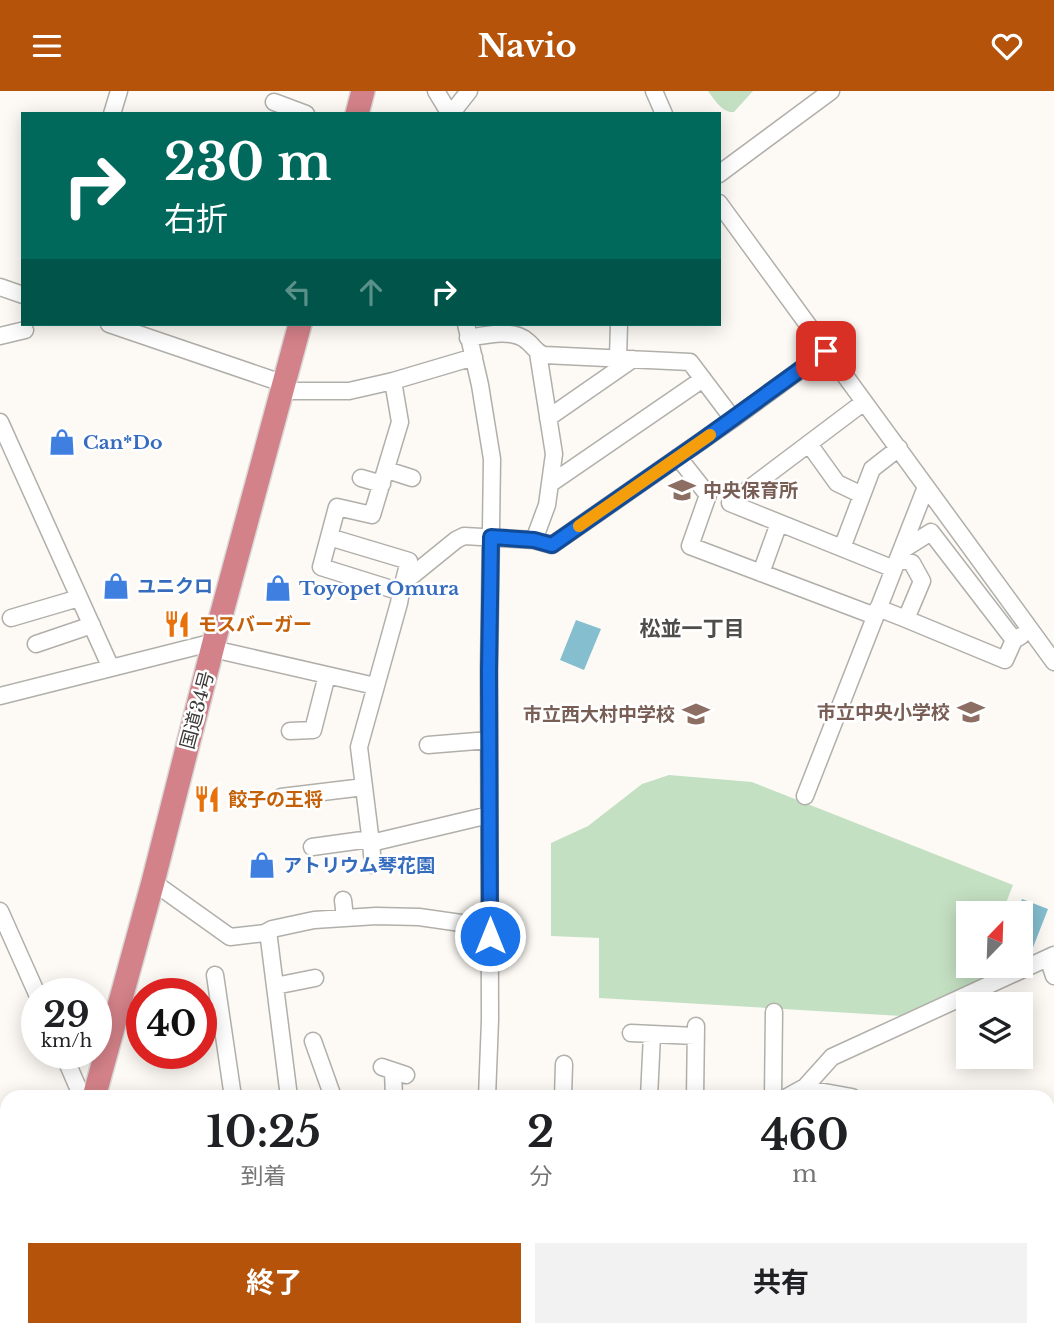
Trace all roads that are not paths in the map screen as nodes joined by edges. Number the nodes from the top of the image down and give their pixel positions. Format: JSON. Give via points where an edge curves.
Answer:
{"nodes":[{"id":1,"x":119,"y":91,"type":"edge"},
{"id":2,"x":363,"y":91,"type":"edge"},
{"id":3,"x":436,"y":91,"type":"edge"},
{"id":4,"x":469,"y":91,"type":"edge"},
{"id":5,"x":654,"y":91,"type":"edge"},
{"id":6,"x":823,"y":93,"type":"edge"},
{"id":7,"x":274,"y":102,"type":"dead end"},
{"id":8,"x":113,"y":112,"type":"edge"},
{"id":9,"x":301,"y":112,"type":"edge"},
{"id":10,"x":358,"y":112,"type":"edge"},
{"id":11,"x":449,"y":112,"type":"edge"},
{"id":12,"x":452,"y":112,"type":"edge"},
{"id":13,"x":663,"y":112,"type":"edge"},
{"id":14,"x":721,"y":171,"type":"edge"},
{"id":15,"x":721,"y":206,"type":"edge"},
{"id":16,"x":0,"y":287,"type":"edge"},
{"id":17,"x":21,"y":294,"type":"edge"},
{"id":18,"x":114,"y":326,"type":"edge"},
{"id":19,"x":299,"y":326,"type":"edge"},
{"id":20,"x":619,"y":326,"type":"edge"},
{"id":21,"x":499,"y":328,"type":"edge"},
{"id":22,"x":24,"y":330,"type":"dead end"},
{"id":23,"x":467,"y":331,"type":"edge"},
{"id":24,"x":0,"y":336,"type":"edge"},
{"id":25,"x":826,"y":351,"type":"junction"},
{"id":26,"x":538,"y":353,"type":"junction"},
{"id":27,"x":474,"y":357,"type":"junction"},
{"id":28,"x":626,"y":359,"type":"junction"},
{"id":29,"x":703,"y":379,"type":"junction"},
{"id":30,"x":393,"y":381,"type":"junction"},
{"id":31,"x":283,"y":388,"type":"junction"},
{"id":32,"x":864,"y":402,"type":"junction"},
{"id":33,"x":548,"y":418,"type":"junction"},
{"id":34,"x":733,"y":419,"type":"junction"},
{"id":35,"x":0,"y":423,"type":"edge"},
{"id":36,"x":809,"y":444,"type":"junction"},
{"id":37,"x":899,"y":448,"type":"junction"},
{"id":38,"x":678,"y":457,"type":"junction"},
{"id":39,"x":384,"y":477,"type":"junction"},
{"id":40,"x":361,"y":478,"type":"dead end"},
{"id":41,"x":412,"y":478,"type":"dead end"},
{"id":42,"x":550,"y":484,"type":"junction"},
{"id":43,"x":926,"y":487,"type":"junction"},
{"id":44,"x":708,"y":495,"type":"junction"},
{"id":45,"x":862,"y":495,"type":"junction"},
{"id":46,"x":730,"y":503,"type":"junction"},
{"id":47,"x":779,"y":523,"type":"junction"},
{"id":48,"x":329,"y":537,"type":"junction"},
{"id":49,"x":491,"y":537,"type":"junction"},
{"id":50,"x":534,"y":540,"type":"junction"},
{"id":51,"x":842,"y":548,"type":"junction"},
{"id":52,"x":898,"y":559,"type":"junction"},
{"id":53,"x":761,"y":573,"type":"junction"},
{"id":54,"x":402,"y":587,"type":"junction"},
{"id":55,"x":79,"y":598,"type":"junction"},
{"id":56,"x":877,"y":612,"type":"junction"},
{"id":57,"x":11,"y":618,"type":"dead end"},
{"id":58,"x":906,"y":619,"type":"junction"},
{"id":59,"x":92,"y":625,"type":"junction"},
{"id":60,"x":1031,"y":631,"type":"junction"},
{"id":61,"x":1014,"y":640,"type":"junction"},
{"id":62,"x":36,"y":644,"type":"dead end"},
{"id":63,"x":214,"y":646,"type":"junction"},
{"id":64,"x":1054,"y":662,"type":"edge"},
{"id":65,"x":111,"y":668,"type":"junction"},
{"id":66,"x":327,"y":675,"type":"junction"},
{"id":67,"x":375,"y":686,"type":"junction"},
{"id":68,"x":0,"y":696,"type":"edge"},
{"id":69,"x":290,"y":731,"type":"dead end"},
{"id":70,"x":489,"y":740,"type":"junction"},
{"id":71,"x":428,"y":745,"type":"dead end"},
{"id":72,"x":364,"y":786,"type":"junction"},
{"id":73,"x":806,"y":796,"type":"dead end"},
{"id":74,"x":281,"y":797,"type":"dead end"},
{"id":75,"x":489,"y":815,"type":"junction"},
{"id":76,"x":371,"y":841,"type":"junction"},
{"id":77,"x":312,"y":847,"type":"dead end"},
{"id":78,"x":373,"y":865,"type":"dead end"},
{"id":79,"x":153,"y":882,"type":"junction"},
{"id":80,"x":343,"y":899,"type":"dead end"},
{"id":81,"x":0,"y":911,"type":"edge"},
{"id":82,"x":345,"y":918,"type":"junction"},
{"id":83,"x":268,"y":931,"type":"junction"},
{"id":84,"x":490,"y":936,"type":"junction"},
{"id":85,"x":1051,"y":956,"type":"edge"},
{"id":86,"x":215,"y":975,"type":"dead end"},
{"id":87,"x":1054,"y":976,"type":"edge"},
{"id":88,"x":30,"y":978,"type":"edge"},
{"id":89,"x":316,"y":978,"type":"dead end"},
{"id":90,"x":275,"y":986,"type":"junction"},
{"id":91,"x":775,"y":1012,"type":"dead end"},
{"id":92,"x":631,"y":1033,"type":"dead end"},
{"id":93,"x":652,"y":1035,"type":"junction"},
{"id":94,"x":313,"y":1041,"type":"dead end"},
{"id":95,"x":564,"y":1064,"type":"dead end"},
{"id":96,"x":70,"y":1069,"type":"edge"},
{"id":97,"x":394,"y":1071,"type":"dead end"},
{"id":98,"x":79,"y":1090,"type":"edge"},
{"id":99,"x":96,"y":1090,"type":"edge"},
{"id":100,"x":232,"y":1090,"type":"edge"},
{"id":101,"x":288,"y":1090,"type":"edge"},
{"id":102,"x":330,"y":1090,"type":"edge"},
{"id":103,"x":394,"y":1090,"type":"edge"},
{"id":104,"x":487,"y":1090,"type":"edge"},
{"id":105,"x":563,"y":1090,"type":"edge"},
{"id":106,"x":649,"y":1090,"type":"edge"},
{"id":107,"x":695,"y":1090,"type":"edge"},
{"id":108,"x":773,"y":1090,"type":"edge"},
{"id":109,"x":810,"y":1090,"type":"edge"}],
"edges":[{"from":1,"to":8,"type":"street"},
{"from":2,"to":10,"type":"highway"},
{"from":3,"to":11,"type":"street"},
{"from":4,"to":12,"type":"street"},
{"from":5,"to":13,"type":"street"},
{"from":6,"to":14,"type":"street"},
{"from":7,"to":9,"type":"street"},
{"from":15,"to":25,"type":"street"},
{"from":16,"to":17,"type":"street"},
{"from":18,"to":31,"type":"street"},
{"from":19,"to":31,"type":"highway","name":"国道34号"},
{"from":20,"to":28,"type":"street"},
{"from":21,"to":23,"type":"street"},
{"from":21,"to":26,"type":"street","via":[[525,338]]},
{"from":22,"to":24,"type":"street"},
{"from":23,"to":27,"type":"street"},
{"from":25,"to":32,"type":"street"},
{"from":25,"to":34,"type":"street"},
{"from":26,"to":28,"type":"street"},
{"from":26,"to":33,"type":"street"},
{"from":27,"to":30,"type":"street"},
{"from":27,"to":49,"type":"street","via":[[492,459]]},
{"from":28,"to":29,"type":"street","via":[[690,362]]},
{"from":28,"to":33,"type":"street"},
{"from":29,"to":34,"type":"street"},
{"from":29,"to":42,"type":"street"},
{"from":30,"to":31,"type":"street","via":[[349,391]]},
{"from":30,"to":39,"type":"street","via":[[400,422]]},
{"from":31,"to":63,"type":"highway","name":"国道34号"},
{"from":32,"to":36,"type":"street"},
{"from":32,"to":37,"type":"street"},
{"from":33,"to":42,"type":"street","via":[[554,454]]},
{"from":34,"to":38,"type":"street"},
{"from":35,"to":55,"type":"street"},
{"from":36,"to":45,"type":"street","via":[[836,483]]},
{"from":36,"to":46,"type":"street"},
{"from":37,"to":43,"type":"street"},
{"from":37,"to":45,"type":"street","via":[[872,469]]},
{"from":38,"to":44,"type":"street"},
{"from":38,"to":50,"type":"street","via":[[552,545]]},
{"from":39,"to":40,"type":"street"},
{"from":39,"to":41,"type":"street"},
{"from":39,"to":48,"type":"street","via":[[372,515],[337,507]]},
{"from":42,"to":50,"type":"street"},
{"from":43,"to":52,"type":"street"},
{"from":43,"to":60,"type":"street"},
{"from":44,"to":46,"type":"street"},
{"from":44,"to":53,"type":"street","via":[[690,545]]},
{"from":45,"to":51,"type":"street"},
{"from":46,"to":47,"type":"street"},
{"from":47,"to":51,"type":"street"},
{"from":47,"to":53,"type":"street"},
{"from":48,"to":54,"type":"street","via":[[410,561]]},
{"from":48,"to":54,"type":"street","via":[[321,566]]},
{"from":49,"to":50,"type":"street"},
{"from":49,"to":54,"type":"street","via":[[456,540]]},
{"from":49,"to":70,"type":"street"},
{"from":51,"to":52,"type":"street"},
{"from":52,"to":56,"type":"street"},
{"from":52,"to":58,"type":"street","via":[[912,563],[922,581]]},
{"from":52,"to":61,"type":"street","via":[[931,532]]},
{"from":53,"to":56,"type":"street"},
{"from":54,"to":67,"type":"street"},
{"from":55,"to":57,"type":"street"},
{"from":55,"to":59,"type":"street"},
{"from":56,"to":58,"type":"street"},
{"from":56,"to":73,"type":"street"},
{"from":58,"to":61,"type":"street","via":[[1005,660]]},
{"from":59,"to":62,"type":"street"},
{"from":59,"to":65,"type":"street"},
{"from":60,"to":61,"type":"street"},
{"from":60,"to":64,"type":"street"},
{"from":63,"to":65,"type":"street"},
{"from":63,"to":66,"type":"street"},
{"from":63,"to":79,"type":"highway","name":"国道34号"},
{"from":65,"to":68,"type":"street"},
{"from":66,"to":67,"type":"street"},
{"from":66,"to":69,"type":"street","via":[[320,732]]},
{"from":67,"to":72,"type":"street","via":[[359,747]]},
{"from":70,"to":71,"type":"street"},
{"from":70,"to":75,"type":"street"},
{"from":72,"to":74,"type":"street"},
{"from":72,"to":76,"type":"street"},
{"from":75,"to":76,"type":"street"},
{"from":75,"to":84,"type":"street"},
{"from":76,"to":77,"type":"street"},
{"from":76,"to":78,"type":"street"},
{"from":79,"to":83,"type":"street","via":[[230,937]]},
{"from":79,"to":99,"type":"highway","name":"国道34号"},
{"from":80,"to":82,"type":"street"},
{"from":81,"to":88,"type":"street"},
{"from":82,"to":83,"type":"street"},
{"from":82,"to":84,"type":"street","via":[[419,917],[461,923]]},
{"from":83,"to":90,"type":"street"},
{"from":84,"to":104,"type":"street"},
{"from":85,"to":87,"type":"street"},
{"from":85,"to":109,"type":"street","via":[[832,1057]]},
{"from":86,"to":100,"type":"street"},
{"from":89,"to":90,"type":"street"},
{"from":90,"to":101,"type":"street"},
{"from":91,"to":108,"type":"street"},
{"from":92,"to":93,"type":"street"},
{"from":93,"to":106,"type":"street"},
{"from":93,"to":107,"type":"street","via":[[696,1031]]},
{"from":94,"to":102,"type":"street"},
{"from":95,"to":105,"type":"street"},
{"from":96,"to":98,"type":"street"},
{"from":97,"to":103,"type":"street"}]}
